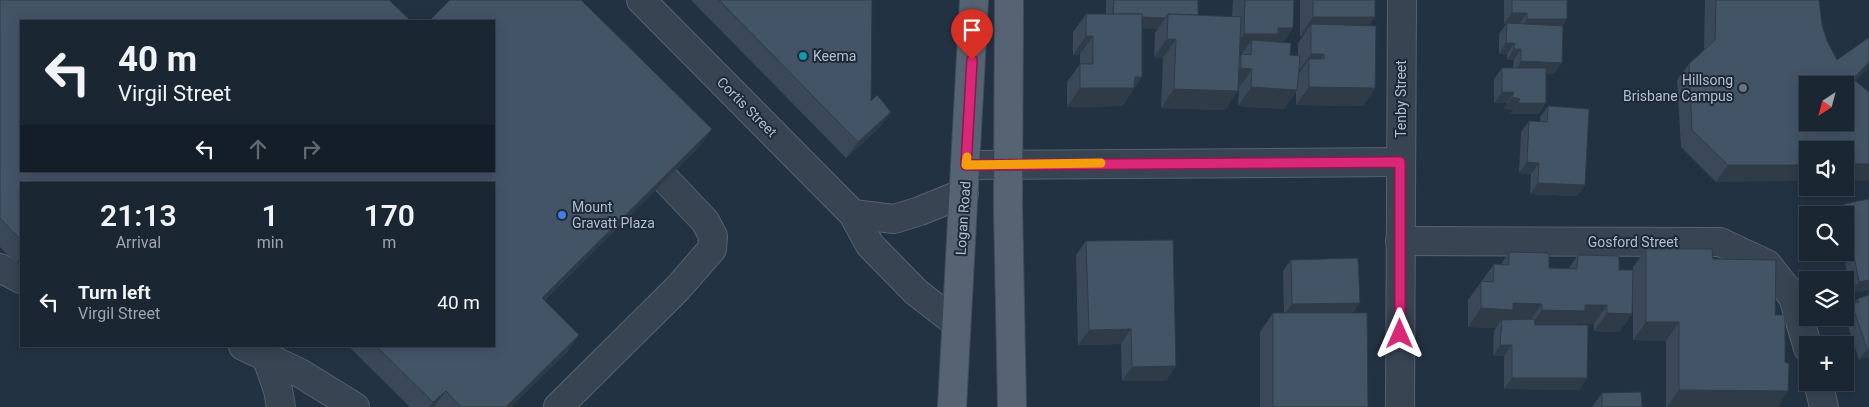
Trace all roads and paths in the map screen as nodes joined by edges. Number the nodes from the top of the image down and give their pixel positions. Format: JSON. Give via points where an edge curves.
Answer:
{"nodes":[{"id":1,"x":641,"y":0,"type":"edge"},
{"id":2,"x":974,"y":0,"type":"edge"},
{"id":3,"x":1009,"y":0,"type":"edge"},
{"id":4,"x":1402,"y":0,"type":"edge"},
{"id":5,"x":1400,"y":162,"type":"junction"},
{"id":6,"x":1008,"y":164,"type":"junction"},
{"id":7,"x":966,"y":165,"type":"junction"},
{"id":8,"x":666,"y":180,"type":"edge"},
{"id":9,"x":964,"y":194,"type":"junction"},
{"id":10,"x":854,"y":214,"type":"junction"},
{"id":11,"x":1400,"y":242,"type":"junction"},
{"id":12,"x":0,"y":268,"type":"edge"},
{"id":13,"x":20,"y":278,"type":"edge"},
{"id":14,"x":956,"y":323,"type":"junction"},
{"id":15,"x":1804,"y":336,"type":"edge"},
{"id":16,"x":254,"y":351,"type":"edge"},
{"id":17,"x":1820,"y":391,"type":"edge"},
{"id":18,"x":341,"y":403,"type":"edge"},
{"id":19,"x":281,"y":407,"type":"edge"},
{"id":20,"x":558,"y":407,"type":"edge"},
{"id":21,"x":952,"y":407,"type":"edge"},
{"id":22,"x":1012,"y":407,"type":"edge"},
{"id":23,"x":1400,"y":407,"type":"edge"},
{"id":24,"x":1824,"y":407,"type":"edge"}],
"edges":[{"from":1,"to":10,"type":"street","name":"Cortis Street"},
{"from":2,"to":7,"type":"main road","name":"Logan Road"},
{"from":3,"to":6,"type":"main road"},
{"from":4,"to":5,"type":"street","name":"Tenby Street"},
{"from":5,"to":6,"type":"street"},
{"from":5,"to":11,"type":"street","name":"Tenby Street"},
{"from":6,"to":7,"type":"street"},
{"from":6,"to":22,"type":"main road"},
{"from":7,"to":9,"type":"main road","name":"Logan Road"},
{"from":8,"to":20,"type":"street","via":[[705,221],[713,236],[712,249],[682,284]]},
{"from":9,"to":10,"type":"street","via":[[894,219]]},
{"from":9,"to":14,"type":"main road","name":"Logan Road"},
{"from":10,"to":14,"type":"street","name":"Cortis Street","via":[[870,246],[916,292]]},
{"from":11,"to":15,"type":"street","name":"Gosford Street","via":[[1720,242],[1767,264],[1793,297]]},
{"from":11,"to":23,"type":"street","name":"Tenby Street"},
{"from":12,"to":13,"type":"street"},
{"from":14,"to":21,"type":"main road","name":"Logan Road"},
{"from":16,"to":18,"type":"street","via":[[300,373]]},
{"from":16,"to":19,"type":"street","via":[[278,390]]},
{"from":17,"to":24,"type":"street"}]}
